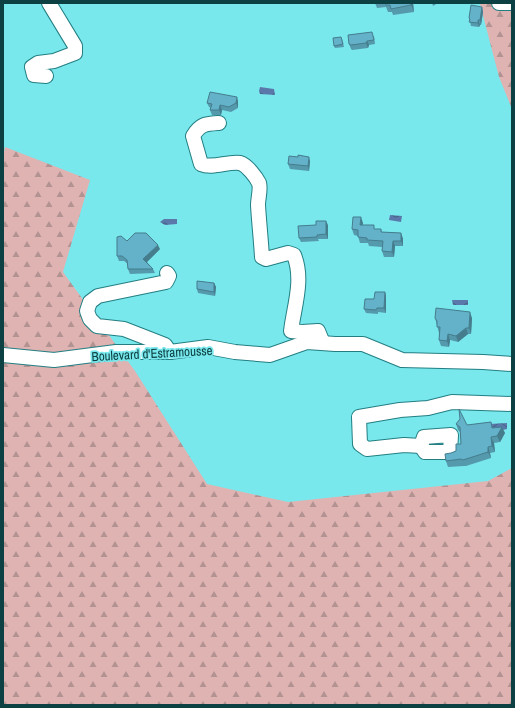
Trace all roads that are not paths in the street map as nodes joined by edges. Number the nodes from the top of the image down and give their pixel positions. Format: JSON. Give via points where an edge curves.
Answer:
{"nodes":[{"id":1,"x":49,"y":3,"type":"edge"},
{"id":2,"x":499,"y":3,"type":"edge"},
{"id":3,"x":512,"y":3,"type":"edge"},
{"id":4,"x":46,"y":76,"type":"dead end"},
{"id":5,"x":219,"y":123,"type":"dead end"},
{"id":6,"x":167,"y":273,"type":"dead end"},
{"id":7,"x":323,"y":343,"type":"junction"},
{"id":8,"x":170,"y":352,"type":"junction"},
{"id":9,"x":3,"y":355,"type":"edge"},
{"id":10,"x":510,"y":363,"type":"edge"},
{"id":11,"x":512,"y":404,"type":"edge"},
{"id":12,"x":421,"y":446,"type":"dead end"}],
"edges":[{"from":1,"to":4,"type":"street","via":[[75,46],[75,53],[32,67],[34,75]]},
{"from":2,"to":3,"type":"street"},
{"from":5,"to":7,"type":"street","via":[[198,128],[193,136],[201,164],[243,164],[251,172],[259,184],[262,257],[266,259],[288,253],[294,255],[298,265],[298,294],[291,331],[318,331]]},
{"from":6,"to":8,"type":"street","via":[[169,276],[166,282],[98,296],[90,302],[87,311],[97,326],[124,328],[165,345]]},
{"from":7,"to":8,"type":"street","name":"Boulevard d'Estramousse","via":[[307,342],[270,355],[208,347]]},
{"from":7,"to":10,"type":"street","name":"Boulevard d'Estramousse","via":[[363,344],[402,360]]},
{"from":8,"to":9,"type":"street","name":"Boulevard d'Estramousse","via":[[116,352],[54,360]]},
{"from":11,"to":12,"type":"street","via":[[452,402],[428,408],[359,417],[360,444],[367,449]]}]}
